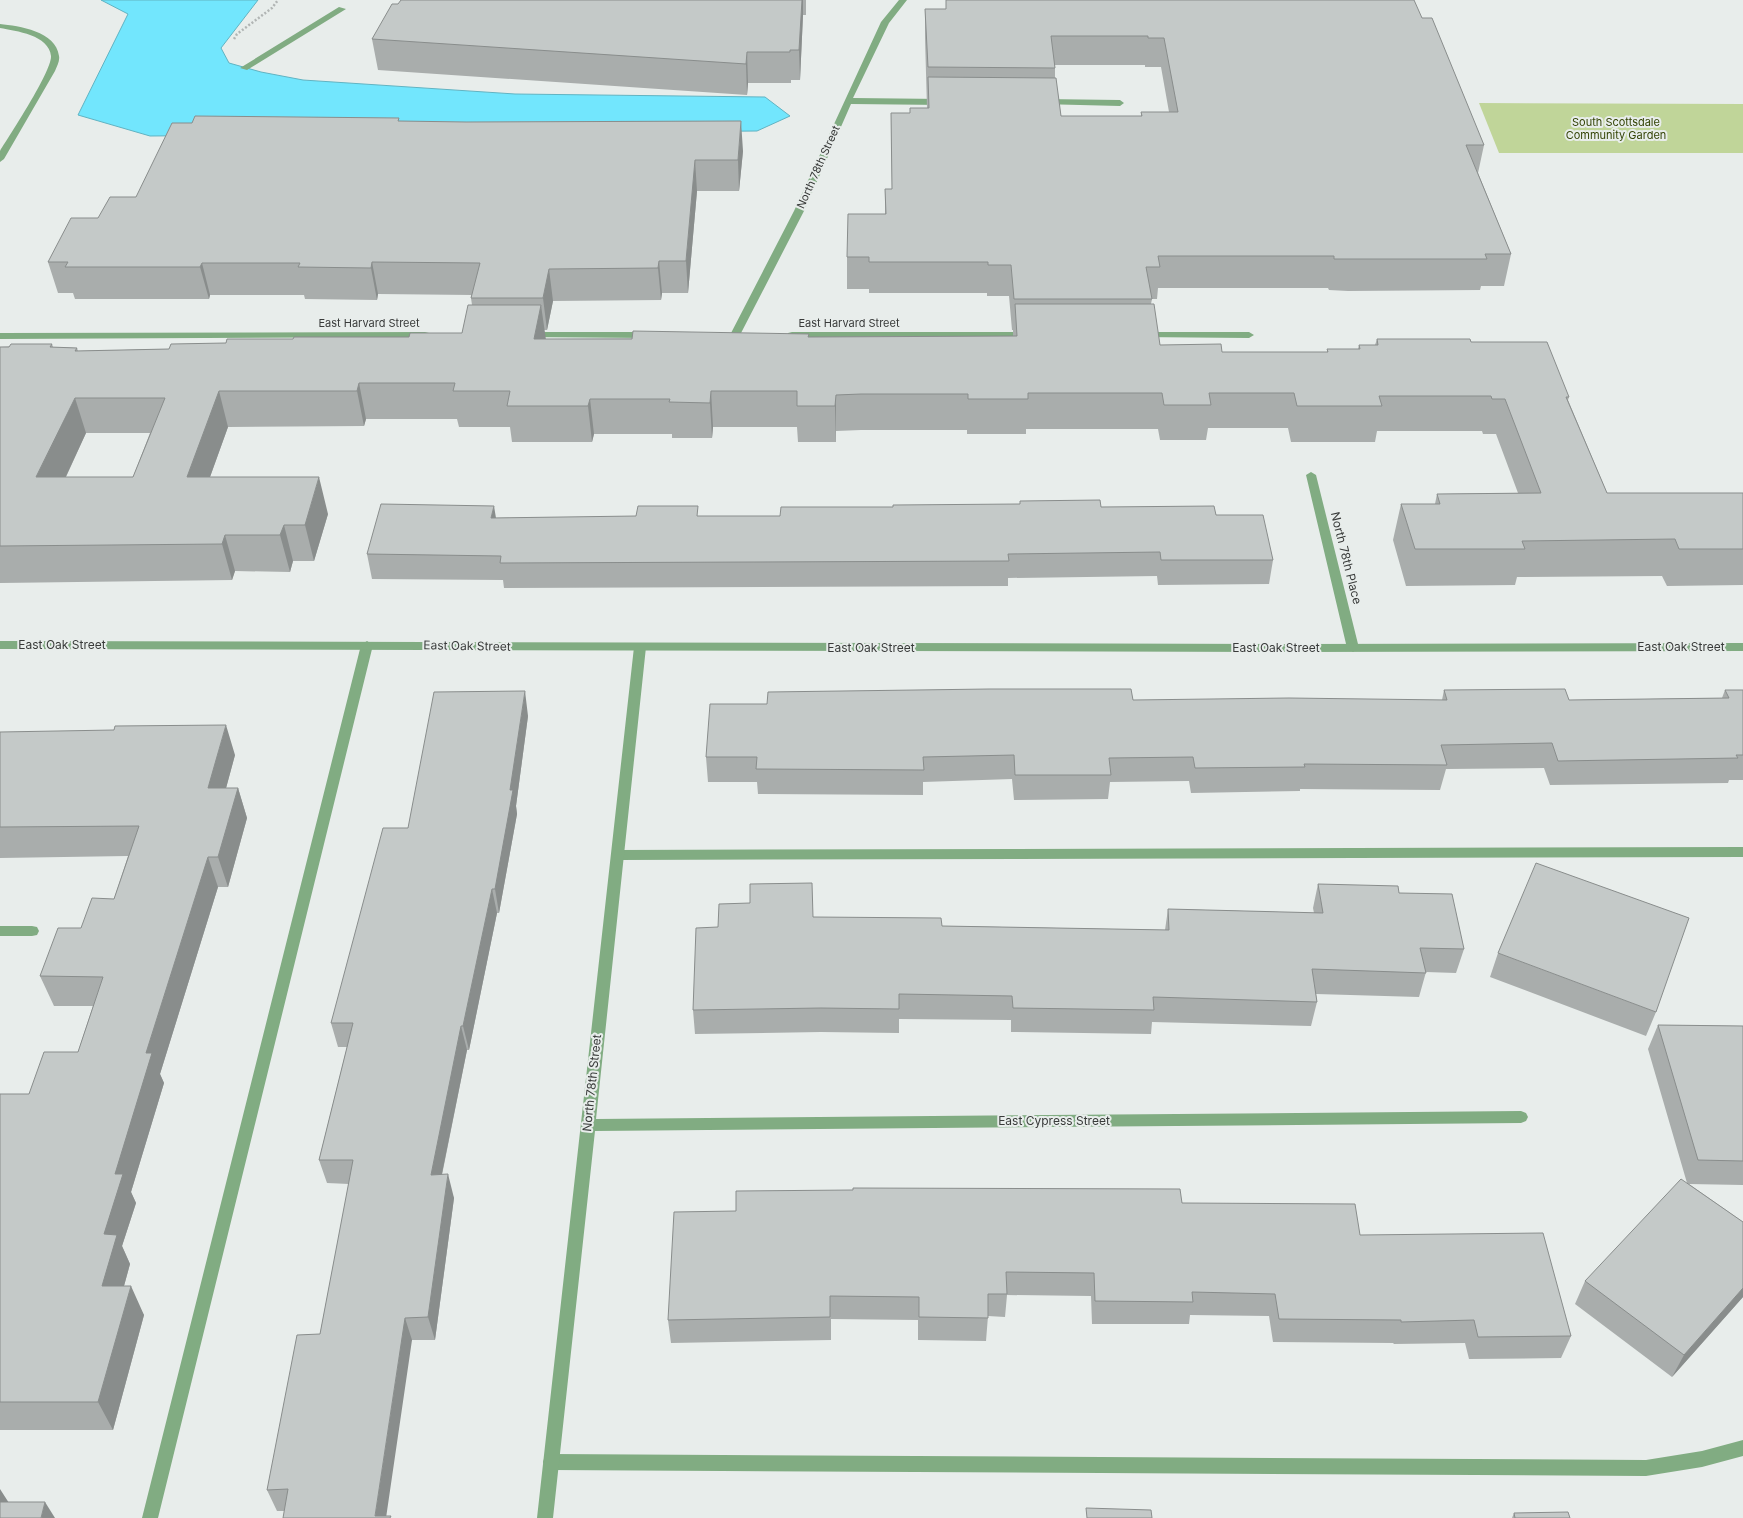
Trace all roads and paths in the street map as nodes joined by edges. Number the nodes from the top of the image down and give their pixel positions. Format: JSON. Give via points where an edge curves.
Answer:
{"nodes":[{"id":1,"x":903,"y":0,"type":"edge"},
{"id":2,"x":342,"y":9,"type":"dead end"},
{"id":3,"x":0,"y":26,"type":"edge"},
{"id":4,"x":244,"y":68,"type":"dead end"},
{"id":5,"x":848,"y":101,"type":"junction"},
{"id":6,"x":952,"y":102,"type":"edge"},
{"id":7,"x":1031,"y":102,"type":"edge"},
{"id":8,"x":1120,"y":103,"type":"dead end"},
{"id":9,"x":0,"y":159,"type":"edge"},
{"id":10,"x":437,"y":335,"type":"edge"},
{"id":11,"x":517,"y":335,"type":"edge"},
{"id":12,"x":656,"y":335,"type":"edge"},
{"id":13,"x":735,"y":335,"type":"edge"},
{"id":14,"x":785,"y":335,"type":"edge"},
{"id":15,"x":1042,"y":335,"type":"edge"},
{"id":16,"x":1130,"y":335,"type":"edge"},
{"id":17,"x":1249,"y":335,"type":"dead end"},
{"id":18,"x":0,"y":336,"type":"edge"},
{"id":19,"x":1311,"y":475,"type":"dead end"},
{"id":20,"x":0,"y":645,"type":"edge"},
{"id":21,"x":366,"y":645,"type":"junction"},
{"id":22,"x":640,"y":647,"type":"junction"},
{"id":23,"x":1743,"y":647,"type":"edge"},
{"id":24,"x":1353,"y":648,"type":"junction"},
{"id":25,"x":1743,"y":852,"type":"edge"},
{"id":26,"x":618,"y":855,"type":"junction"},
{"id":27,"x":0,"y":931,"type":"edge"},
{"id":28,"x":32,"y":931,"type":"dead end"},
{"id":29,"x":1520,"y":1117,"type":"dead end"},
{"id":30,"x":588,"y":1124,"type":"junction"},
{"id":31,"x":1743,"y":1448,"type":"edge"},
{"id":32,"x":551,"y":1462,"type":"junction"},
{"id":33,"x":150,"y":1518,"type":"edge"},
{"id":34,"x":544,"y":1518,"type":"edge"}],
"edges":[{"from":1,"to":5,"type":"street","name":"North 78th Street","via":[[886,22]]},
{"from":2,"to":4,"type":"street"},
{"from":3,"to":9,"type":"street","via":[[35,34],[52,48],[55,58],[51,71]]},
{"from":5,"to":6,"type":"street"},
{"from":5,"to":13,"type":"street","name":"North 78th Street","via":[[799,211]]},
{"from":7,"to":8,"type":"street"},
{"from":10,"to":18,"type":"street","name":"East Harvard Street"},
{"from":11,"to":12,"type":"street"},
{"from":14,"to":15,"type":"street","name":"East Harvard Street"},
{"from":16,"to":17,"type":"street"},
{"from":19,"to":24,"type":"street","name":"North 78th Place"},
{"from":20,"to":21,"type":"street","name":"East Oak Street"},
{"from":21,"to":22,"type":"street","name":"East Oak Street"},
{"from":21,"to":33,"type":"street"},
{"from":22,"to":24,"type":"street","name":"East Oak Street"},
{"from":22,"to":26,"type":"street","name":"North 78th Street"},
{"from":23,"to":24,"type":"street","name":"East Oak Street"},
{"from":25,"to":26,"type":"street"},
{"from":26,"to":30,"type":"street","name":"North 78th Street"},
{"from":27,"to":28,"type":"street"},
{"from":29,"to":30,"type":"street","name":"East Cypress Street"},
{"from":30,"to":32,"type":"street","name":"North 78th Street"},
{"from":31,"to":32,"type":"street","via":[[1646,1468]]},
{"from":32,"to":34,"type":"street","name":"North 78th Street"}]}
